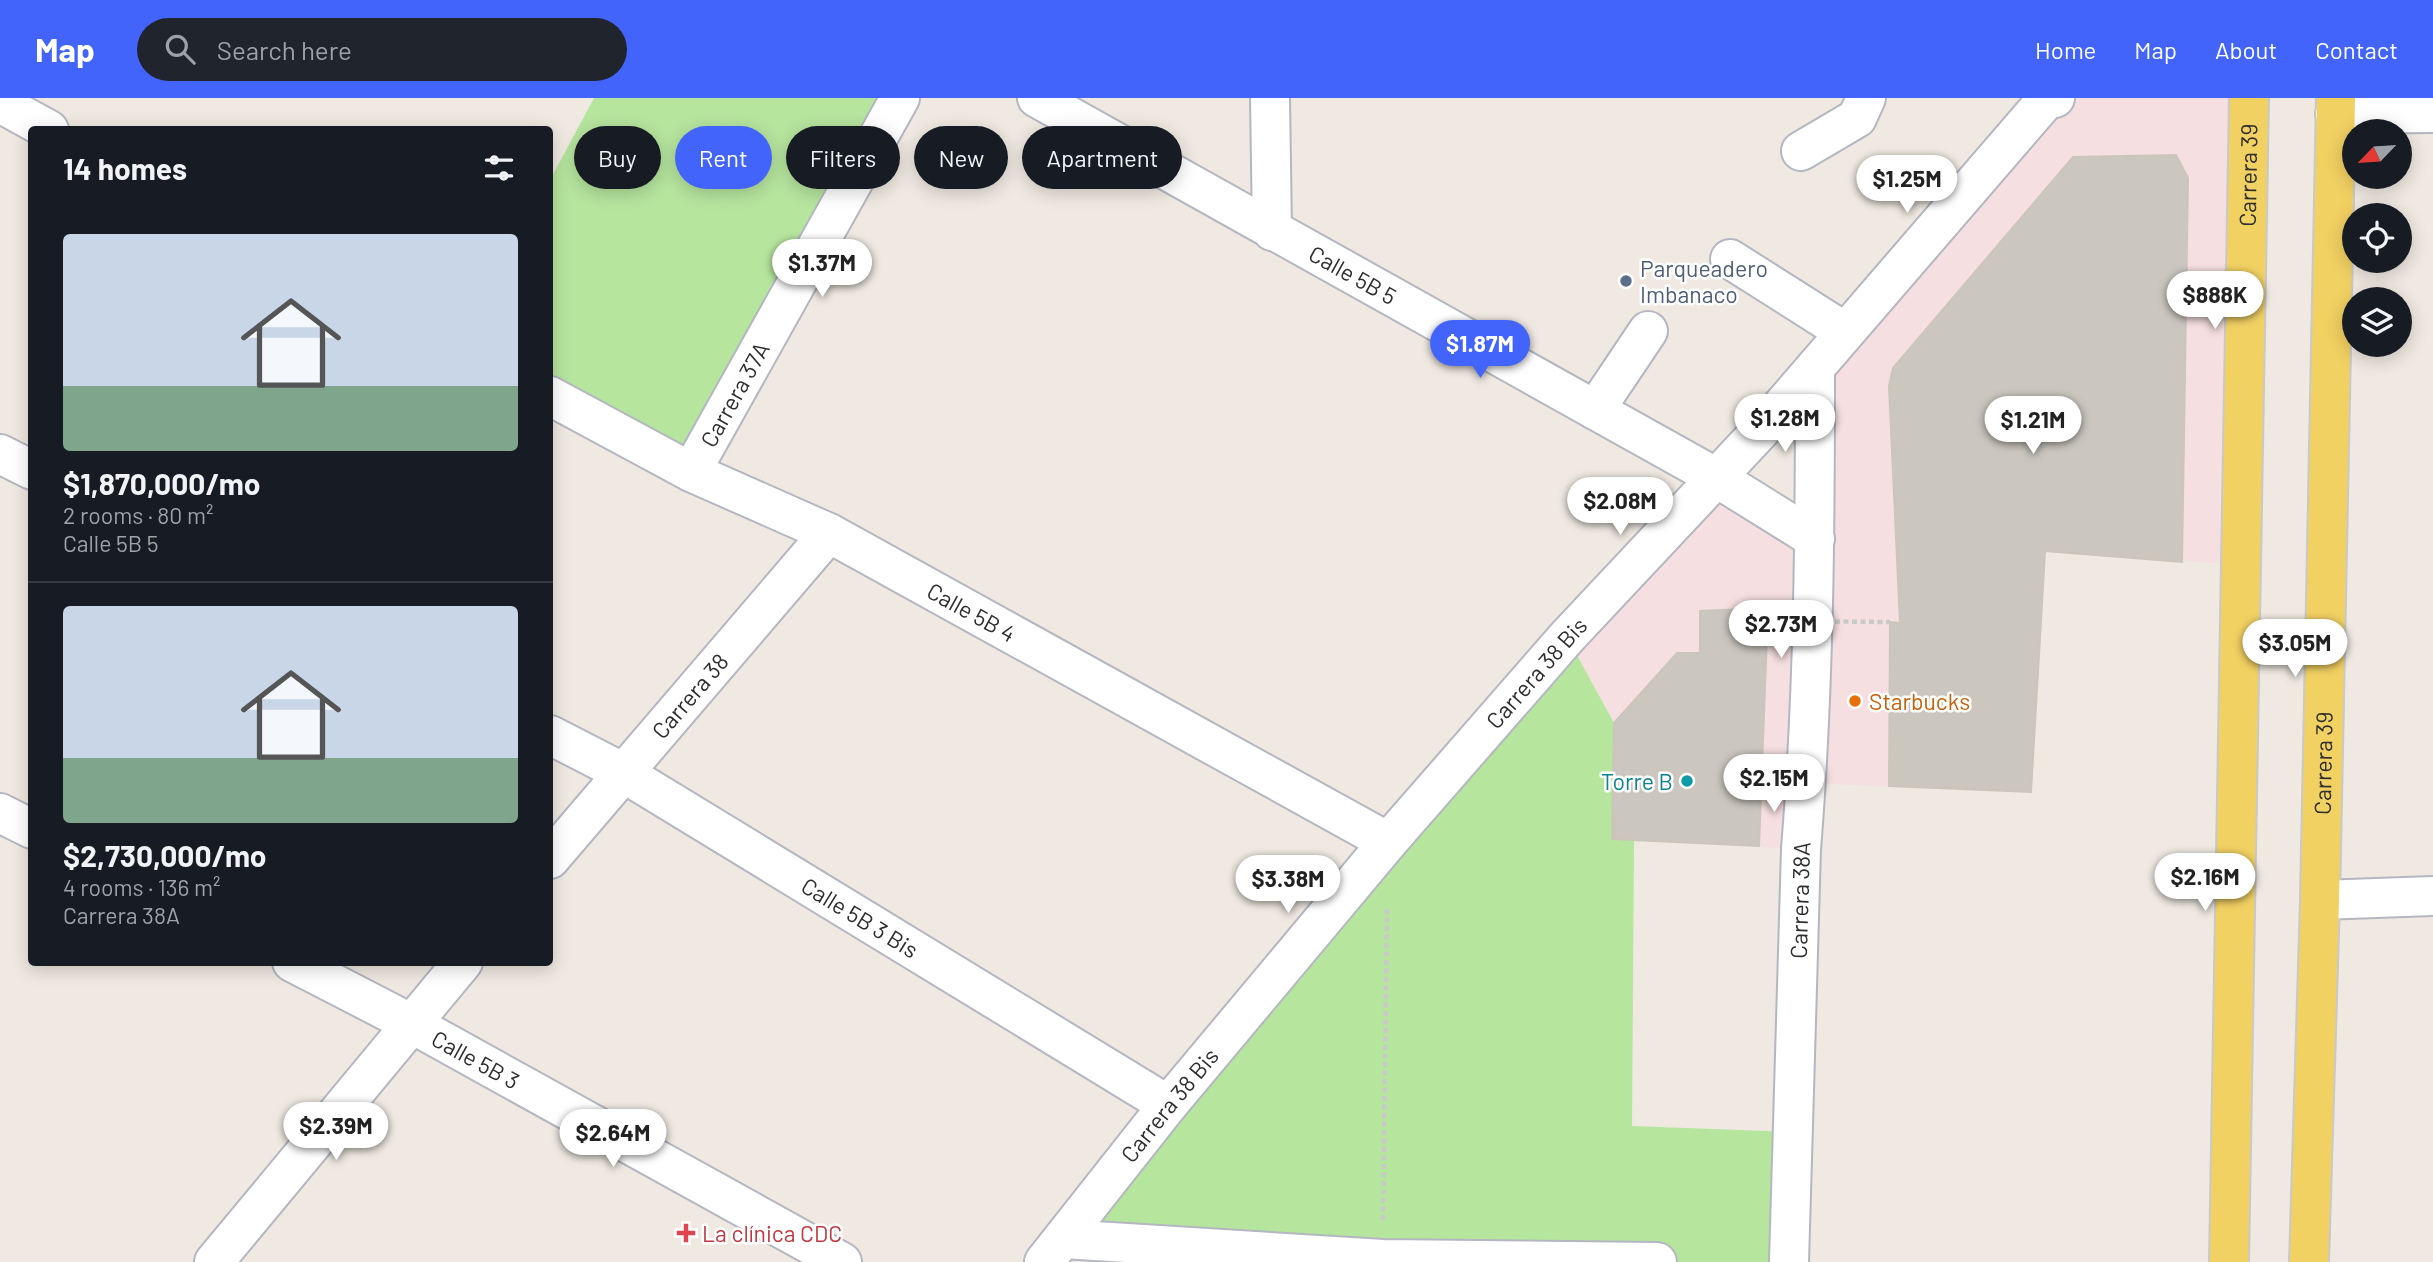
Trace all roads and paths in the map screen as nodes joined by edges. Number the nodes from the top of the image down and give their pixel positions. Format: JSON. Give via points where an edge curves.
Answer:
{"nodes":[{"id":1,"x":900,"y":98,"type":"edge"},
{"id":2,"x":1037,"y":98,"type":"edge"},
{"id":3,"x":1270,"y":98,"type":"edge"},
{"id":4,"x":1866,"y":98,"type":"edge"},
{"id":5,"x":2249,"y":98,"type":"edge"},
{"id":6,"x":2051,"y":99,"type":"edge"},
{"id":7,"x":0,"y":103,"type":"edge"},
{"id":8,"x":2335,"y":106,"type":"edge"},
{"id":9,"x":2433,"y":113,"type":"edge"},
{"id":10,"x":42,"y":126,"type":"edge"},
{"id":11,"x":1801,"y":151,"type":"dead end"},
{"id":12,"x":1272,"y":230,"type":"junction"},
{"id":13,"x":1730,"y":259,"type":"dead end"},
{"id":14,"x":1648,"y":331,"type":"dead end"},
{"id":15,"x":1845,"y":332,"type":"junction"},
{"id":16,"x":1815,"y":368,"type":"junction"},
{"id":17,"x":553,"y":398,"type":"edge"},
{"id":18,"x":1595,"y":410,"type":"junction"},
{"id":19,"x":0,"y":454,"type":"edge"},
{"id":20,"x":28,"y":468,"type":"edge"},
{"id":21,"x":691,"y":472,"type":"junction"},
{"id":22,"x":1717,"y":478,"type":"junction"},
{"id":23,"x":829,"y":533,"type":"junction"},
{"id":24,"x":1815,"y":539,"type":"junction"},
{"id":25,"x":1768,"y":621,"type":"dead end"},
{"id":26,"x":1890,"y":622,"type":"dead end"},
{"id":27,"x":553,"y":737,"type":"edge"},
{"id":28,"x":622,"y":772,"type":"junction"},
{"id":29,"x":0,"y":813,"type":"edge"},
{"id":30,"x":28,"y":827,"type":"edge"},
{"id":31,"x":1388,"y":842,"type":"junction"},
{"id":32,"x":553,"y":855,"type":"edge"},
{"id":33,"x":2433,"y":896,"type":"edge"},
{"id":34,"x":2320,"y":900,"type":"junction"},
{"id":35,"x":300,"y":966,"type":"edge"},
{"id":36,"x":460,"y":966,"type":"edge"},
{"id":37,"x":412,"y":1024,"type":"junction"},
{"id":38,"x":1168,"y":1105,"type":"junction"},
{"id":39,"x":1076,"y":1251,"type":"edge"},
{"id":40,"x":1362,"y":1259,"type":"edge"},
{"id":41,"x":214,"y":1262,"type":"edge"},
{"id":42,"x":842,"y":1262,"type":"edge"},
{"id":43,"x":1657,"y":1262,"type":"edge"},
{"id":44,"x":1789,"y":1262,"type":"edge"},
{"id":45,"x":2229,"y":1262,"type":"edge"},
{"id":46,"x":2309,"y":1262,"type":"edge"}],
"edges":[{"from":1,"to":21,"type":"street","name":"Carrera 37A"},
{"from":2,"to":12,"type":"street","name":"Calle 5B 5"},
{"from":3,"to":12,"type":"street"},
{"from":4,"to":11,"type":"street","via":[[1857,118]]},
{"from":5,"to":45,"type":"main road","name":"Carrera 39"},
{"from":6,"to":15,"type":"street","name":"Carrera 38 Bis"},
{"from":7,"to":10,"type":"street"},
{"from":8,"to":9,"type":"street"},
{"from":8,"to":34,"type":"main road","name":"Carrera 39"},
{"from":12,"to":18,"type":"street","name":"Calle 5B 5"},
{"from":13,"to":15,"type":"street"},
{"from":14,"to":18,"type":"street"},
{"from":15,"to":16,"type":"street","name":"Carrera 38 Bis"},
{"from":16,"to":22,"type":"street","name":"Carrera 38 Bis"},
{"from":16,"to":24,"type":"street","name":"Carrera 38A"},
{"from":17,"to":21,"type":"street","name":"Calle 5B 4"},
{"from":18,"to":22,"type":"street","name":"Calle 5B 5"},
{"from":19,"to":20,"type":"street"},
{"from":21,"to":23,"type":"street","name":"Calle 5B 4"},
{"from":22,"to":24,"type":"street","name":"Calle 5B 5"},
{"from":22,"to":31,"type":"street","name":"Carrera 38 Bis","via":[[1567,637]]},
{"from":23,"to":28,"type":"street","name":"Carrera 38"},
{"from":23,"to":31,"type":"street","name":"Calle 5B 4"},
{"from":24,"to":44,"type":"street","name":"Carrera 38A"},
{"from":25,"to":26,"type":"path","bridge":true},
{"from":27,"to":28,"type":"street","name":"Calle 5B 3 Bis"},
{"from":28,"to":32,"type":"street","name":"Carrera 38"},
{"from":28,"to":38,"type":"street","name":"Calle 5B 3 Bis"},
{"from":29,"to":30,"type":"street"},
{"from":31,"to":38,"type":"street","name":"Carrera 38 Bis"},
{"from":31,"to":40,"type":"path"},
{"from":33,"to":34,"type":"street"},
{"from":34,"to":46,"type":"main road","name":"Carrera 39"},
{"from":35,"to":37,"type":"street","name":"Calle 5B 3"},
{"from":36,"to":37,"type":"street"},
{"from":37,"to":41,"type":"street"},
{"from":37,"to":42,"type":"street","name":"Calle 5B 3"},
{"from":38,"to":39,"type":"street","name":"Carrera 38 Bis"},
{"from":39,"to":40,"type":"street"},
{"from":40,"to":43,"type":"street"}]}
